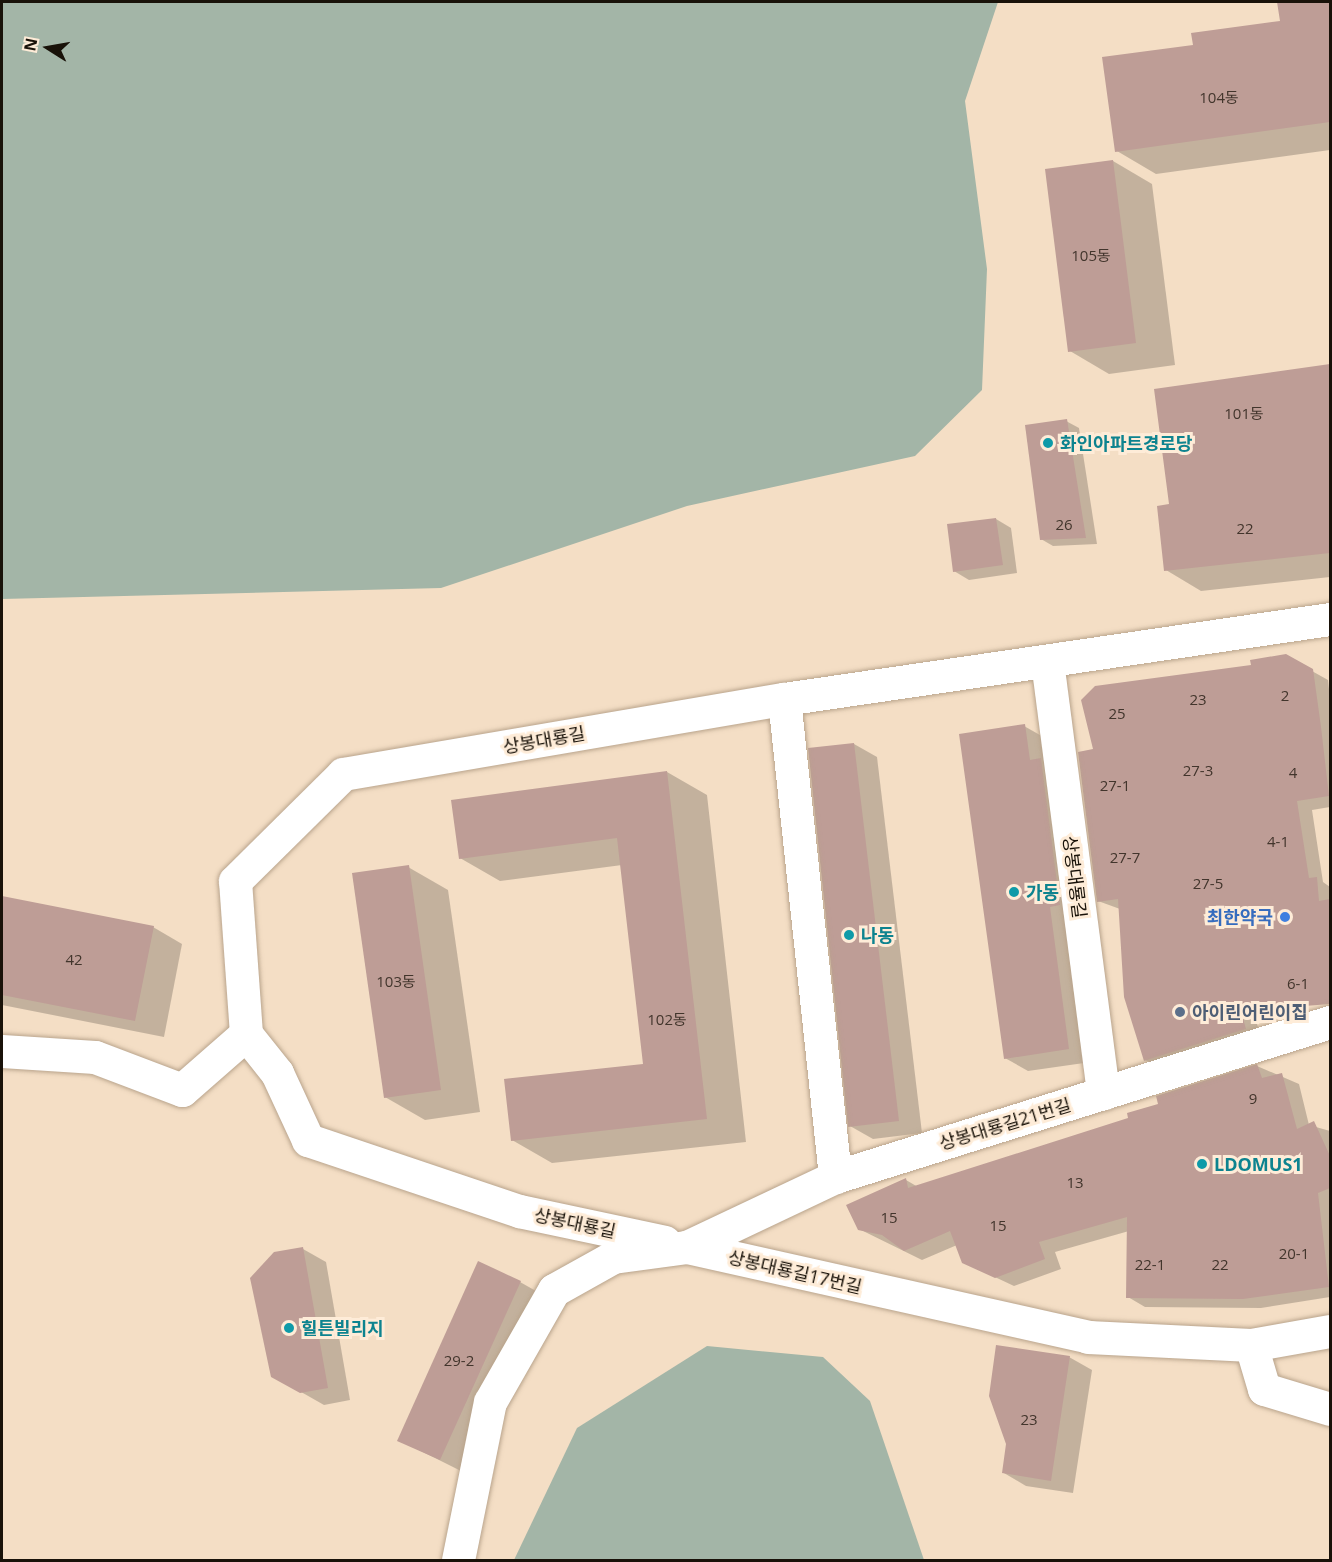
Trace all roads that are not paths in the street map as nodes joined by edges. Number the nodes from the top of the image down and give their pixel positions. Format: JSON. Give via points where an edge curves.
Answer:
{"nodes":[{"id":1,"x":1330,"y":619,"type":"edge"},
{"id":2,"x":1047,"y":661,"type":"junction"},
{"id":3,"x":784,"y":699,"type":"junction"},
{"id":4,"x":1330,"y":1022,"type":"edge"},
{"id":5,"x":246,"y":1034,"type":"junction"},
{"id":6,"x":2,"y":1051,"type":"edge"},
{"id":7,"x":1103,"y":1093,"type":"junction"},
{"id":8,"x":835,"y":1177,"type":"junction"},
{"id":9,"x":687,"y":1247,"type":"junction"},
{"id":10,"x":1330,"y":1331,"type":"edge"},
{"id":11,"x":1251,"y":1345,"type":"junction"},
{"id":12,"x":1330,"y":1409,"type":"edge"},
{"id":13,"x":458,"y":1560,"type":"edge"}],
"edges":[{"from":1,"to":2,"type":"street","name":"상봉대룡길"},
{"from":2,"to":3,"type":"street","name":"상봉대룡길"},
{"from":2,"to":7,"type":"street","name":"상봉대룡길"},
{"from":3,"to":5,"type":"street","name":"상봉대룡길","via":[[343,774],[235,881]]},
{"from":3,"to":8,"type":"street"},
{"from":4,"to":7,"type":"street","name":"상봉대룡길21번길"},
{"from":5,"to":6,"type":"street","via":[[182,1090],[95,1058]]},
{"from":5,"to":9,"type":"street","name":"상봉대룡길","via":[[278,1073],[308,1140],[519,1211]]},
{"from":7,"to":8,"type":"street","name":"상봉대룡길21번길"},
{"from":8,"to":9,"type":"street","name":"상봉대룡길21번길"},
{"from":9,"to":11,"type":"street","name":"상봉대룡길17번길","via":[[1088,1337]]},
{"from":9,"to":13,"type":"street","name":"상봉대룡길17번길","via":[[613,1257],[554,1290],[490,1402]]},
{"from":10,"to":11,"type":"street","name":"상봉대룡길17번길"},
{"from":11,"to":12,"type":"street","via":[[1264,1389]]}]}
